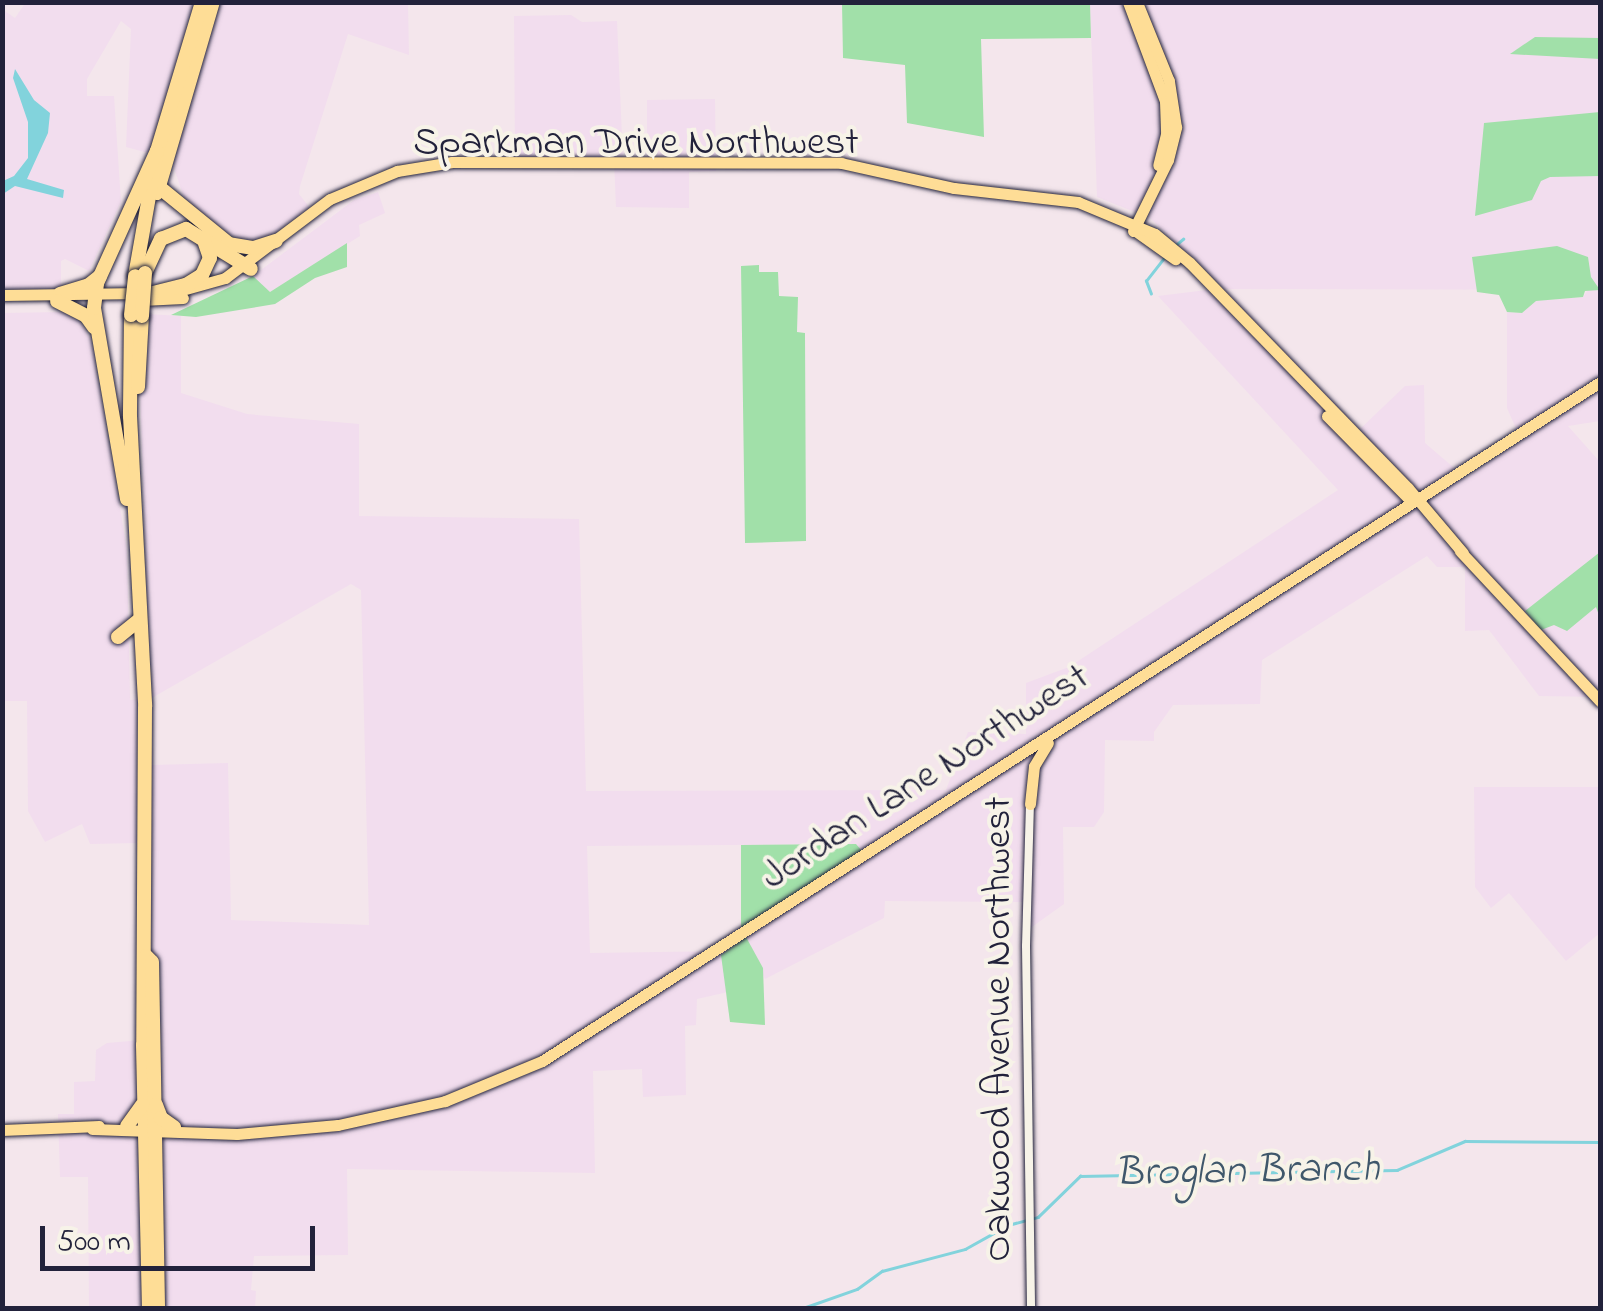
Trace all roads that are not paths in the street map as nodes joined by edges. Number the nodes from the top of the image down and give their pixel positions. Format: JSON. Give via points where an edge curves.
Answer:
{"nodes":[{"id":1,"x":202,"y":2,"type":"edge"},
{"id":2,"x":213,"y":2,"type":"edge"},
{"id":3,"x":1128,"y":2,"type":"edge"},
{"id":4,"x":1138,"y":2,"type":"edge"},
{"id":5,"x":157,"y":151,"type":"junction"},
{"id":6,"x":390,"y":176,"type":"junction"},
{"id":7,"x":158,"y":187,"type":"junction"},
{"id":8,"x":340,"y":198,"type":"junction"},
{"id":9,"x":1146,"y":200,"type":"junction"},
{"id":10,"x":1102,"y":210,"type":"junction"},
{"id":11,"x":1132,"y":226,"type":"junction"},
{"id":12,"x":1155,"y":234,"type":"junction"},
{"id":13,"x":203,"y":237,"type":"junction"},
{"id":14,"x":276,"y":242,"type":"junction"},
{"id":15,"x":228,"y":244,"type":"junction"},
{"id":16,"x":248,"y":266,"type":"junction"},
{"id":17,"x":140,"y":274,"type":"junction"},
{"id":18,"x":100,"y":275,"type":"junction"},
{"id":19,"x":153,"y":293,"type":"junction"},
{"id":20,"x":97,"y":297,"type":"junction"},
{"id":21,"x":2,"y":298,"type":"edge"},
{"id":22,"x":58,"y":298,"type":"junction"},
{"id":23,"x":136,"y":316,"type":"junction"},
{"id":24,"x":97,"y":332,"type":"junction"},
{"id":25,"x":129,"y":347,"type":"junction"},
{"id":26,"x":1600,"y":382,"type":"edge"},
{"id":27,"x":138,"y":397,"type":"junction"},
{"id":28,"x":134,"y":438,"type":"junction"},
{"id":29,"x":1397,"y":488,"type":"junction"},
{"id":30,"x":1436,"y":488,"type":"junction"},
{"id":31,"x":1415,"y":501,"type":"junction"},
{"id":32,"x":1395,"y":514,"type":"junction"},
{"id":33,"x":1432,"y":520,"type":"junction"},
{"id":34,"x":137,"y":577,"type":"junction"},
{"id":35,"x":138,"y":621,"type":"junction"},
{"id":36,"x":118,"y":637,"type":"dead end"},
{"id":37,"x":1600,"y":701,"type":"edge"},
{"id":38,"x":1060,"y":730,"type":"junction"},
{"id":39,"x":1030,"y":750,"type":"junction"},
{"id":40,"x":1006,"y":766,"type":"junction"},
{"id":41,"x":1029,"y":781,"type":"junction"},
{"id":42,"x":1030,"y":804,"type":"junction"},
{"id":43,"x":150,"y":1100,"type":"junction"},
{"id":44,"x":127,"y":1129,"type":"junction"},
{"id":45,"x":2,"y":1130,"type":"edge"},
{"id":46,"x":174,"y":1130,"type":"junction"},
{"id":47,"x":150,"y":1137,"type":"junction"},
{"id":48,"x":149,"y":1308,"type":"edge"},
{"id":49,"x":158,"y":1308,"type":"edge"},
{"id":50,"x":1031,"y":1308,"type":"edge"}],
"edges":[{"from":1,"to":5,"type":"highway"},
{"from":2,"to":7,"type":"highway"},
{"from":3,"to":9,"type":"main road","via":[[1166,113],[1162,156]]},
{"from":4,"to":9,"type":"main road","via":[[1176,116],[1172,148]]},
{"from":5,"to":17,"type":"highway"},
{"from":5,"to":18,"type":"highway"},
{"from":6,"to":8,"type":"main road","name":"Sparkman Drive Northwest"},
{"from":6,"to":10,"type":"main road","name":"Sparkman Drive Northwest","via":[[460,162],[840,162],[954,188]]},
{"from":6,"to":11,"type":"main road","name":"Sparkman Drive Northwest","via":[[458,169],[844,170],[955,195],[1070,208]]},
{"from":7,"to":15,"type":"highway"},
{"from":7,"to":17,"type":"highway"},
{"from":8,"to":14,"type":"main road","name":"Sparkman Drive Northwest"},
{"from":8,"to":16,"type":"main road","name":"Sparkman Drive Northwest"},
{"from":9,"to":10,"type":"main road","via":[[1126,211]]},
{"from":9,"to":11,"type":"main road"},
{"from":9,"to":12,"type":"main road","via":[[1145,218]]},
{"from":10,"to":11,"type":"main road","name":"Sparkman Drive Northwest"},
{"from":11,"to":12,"type":"main road","name":"Sparkman Drive Northwest"},
{"from":11,"to":29,"type":"main road","name":"Sparkman Drive Northwest","via":[[1194,276]]},
{"from":12,"to":31,"type":"main road","name":"Sparkman Drive Northwest"},
{"from":13,"to":16,"type":"highway"},
{"from":13,"to":17,"type":"highway","via":[[186,229],[167,233]]},
{"from":13,"to":19,"type":"highway","via":[[210,258],[202,275]]},
{"from":14,"to":15,"type":"highway","via":[[254,248]]},
{"from":14,"to":16,"type":"main road","name":"Sparkman Drive Northwest"},
{"from":15,"to":16,"type":"highway"},
{"from":16,"to":19,"type":"main road","name":"Sparkman Drive Northwest","via":[[198,289]]},
{"from":16,"to":20,"type":"main road","name":"Sparkman Drive Northwest","via":[[194,297]]},
{"from":17,"to":23,"type":"highway","bridge":true},
{"from":18,"to":20,"type":"highway"},
{"from":18,"to":22,"type":"highway"},
{"from":19,"to":20,"type":"main road","name":"Sparkman Drive Northwest"},
{"from":20,"to":22,"type":"main road","name":"Sparkman Drive Northwest"},
{"from":20,"to":24,"type":"highway"},
{"from":21,"to":22,"type":"main road","name":"Sparkman Drive Northwest"},
{"from":22,"to":24,"type":"highway"},
{"from":23,"to":25,"type":"highway"},
{"from":23,"to":27,"type":"highway"},
{"from":24,"to":34,"type":"highway"},
{"from":25,"to":27,"type":"highway"},
{"from":25,"to":28,"type":"highway"},
{"from":26,"to":30,"type":"main road","name":"Jordan Lane Northwest"},
{"from":27,"to":28,"type":"highway"},
{"from":28,"to":34,"type":"highway"},
{"from":29,"to":31,"type":"main road","name":"Sparkman Drive Northwest"},
{"from":29,"to":32,"type":"main road"},
{"from":30,"to":31,"type":"main road","name":"Jordan Lane Northwest"},
{"from":30,"to":33,"type":"main road"},
{"from":31,"to":32,"type":"main road","name":"Jordan Lane Northwest"},
{"from":31,"to":33,"type":"main road","name":"Sparkman Drive Northwest"},
{"from":32,"to":33,"type":"main road"},
{"from":32,"to":38,"type":"main road","name":"Jordan Lane Northwest"},
{"from":33,"to":37,"type":"main road","name":"Sparkman Drive Northwest"},
{"from":34,"to":35,"type":"highway"},
{"from":35,"to":36,"type":"highway"},
{"from":35,"to":43,"type":"highway","via":[[146,955],[152,962]]},
{"from":38,"to":39,"type":"main road","name":"Jordan Lane Northwest"},
{"from":38,"to":42,"type":"main road","via":[[1034,766]]},
{"from":39,"to":40,"type":"main road","name":"Jordan Lane Northwest"},
{"from":39,"to":41,"type":"street","name":"Oakwood Avenue Northwest"},
{"from":40,"to":41,"type":"main road","via":[[1019,768]]},
{"from":40,"to":46,"type":"main road","name":"Jordan Lane Northwest","via":[[533,1066],[451,1099],[374,1119]]},
{"from":41,"to":42,"type":"street","name":"Oakwood Avenue Northwest"},
{"from":42,"to":50,"type":"street","name":"Oakwood Avenue Northwest"},
{"from":43,"to":44,"type":"highway"},
{"from":43,"to":46,"type":"highway"},
{"from":43,"to":47,"type":"highway"},
{"from":44,"to":45,"type":"main road","name":"Jordan Lane Northwest"},
{"from":44,"to":47,"type":"highway"},
{"from":44,"to":47,"type":"main road","name":"Jordan Lane Northwest"},
{"from":46,"to":47,"type":"main road","name":"Jordan Lane Northwest"},
{"from":46,"to":47,"type":"highway","via":[[162,1142]]},
{"from":47,"to":48,"type":"highway"},
{"from":47,"to":49,"type":"highway"}]}
